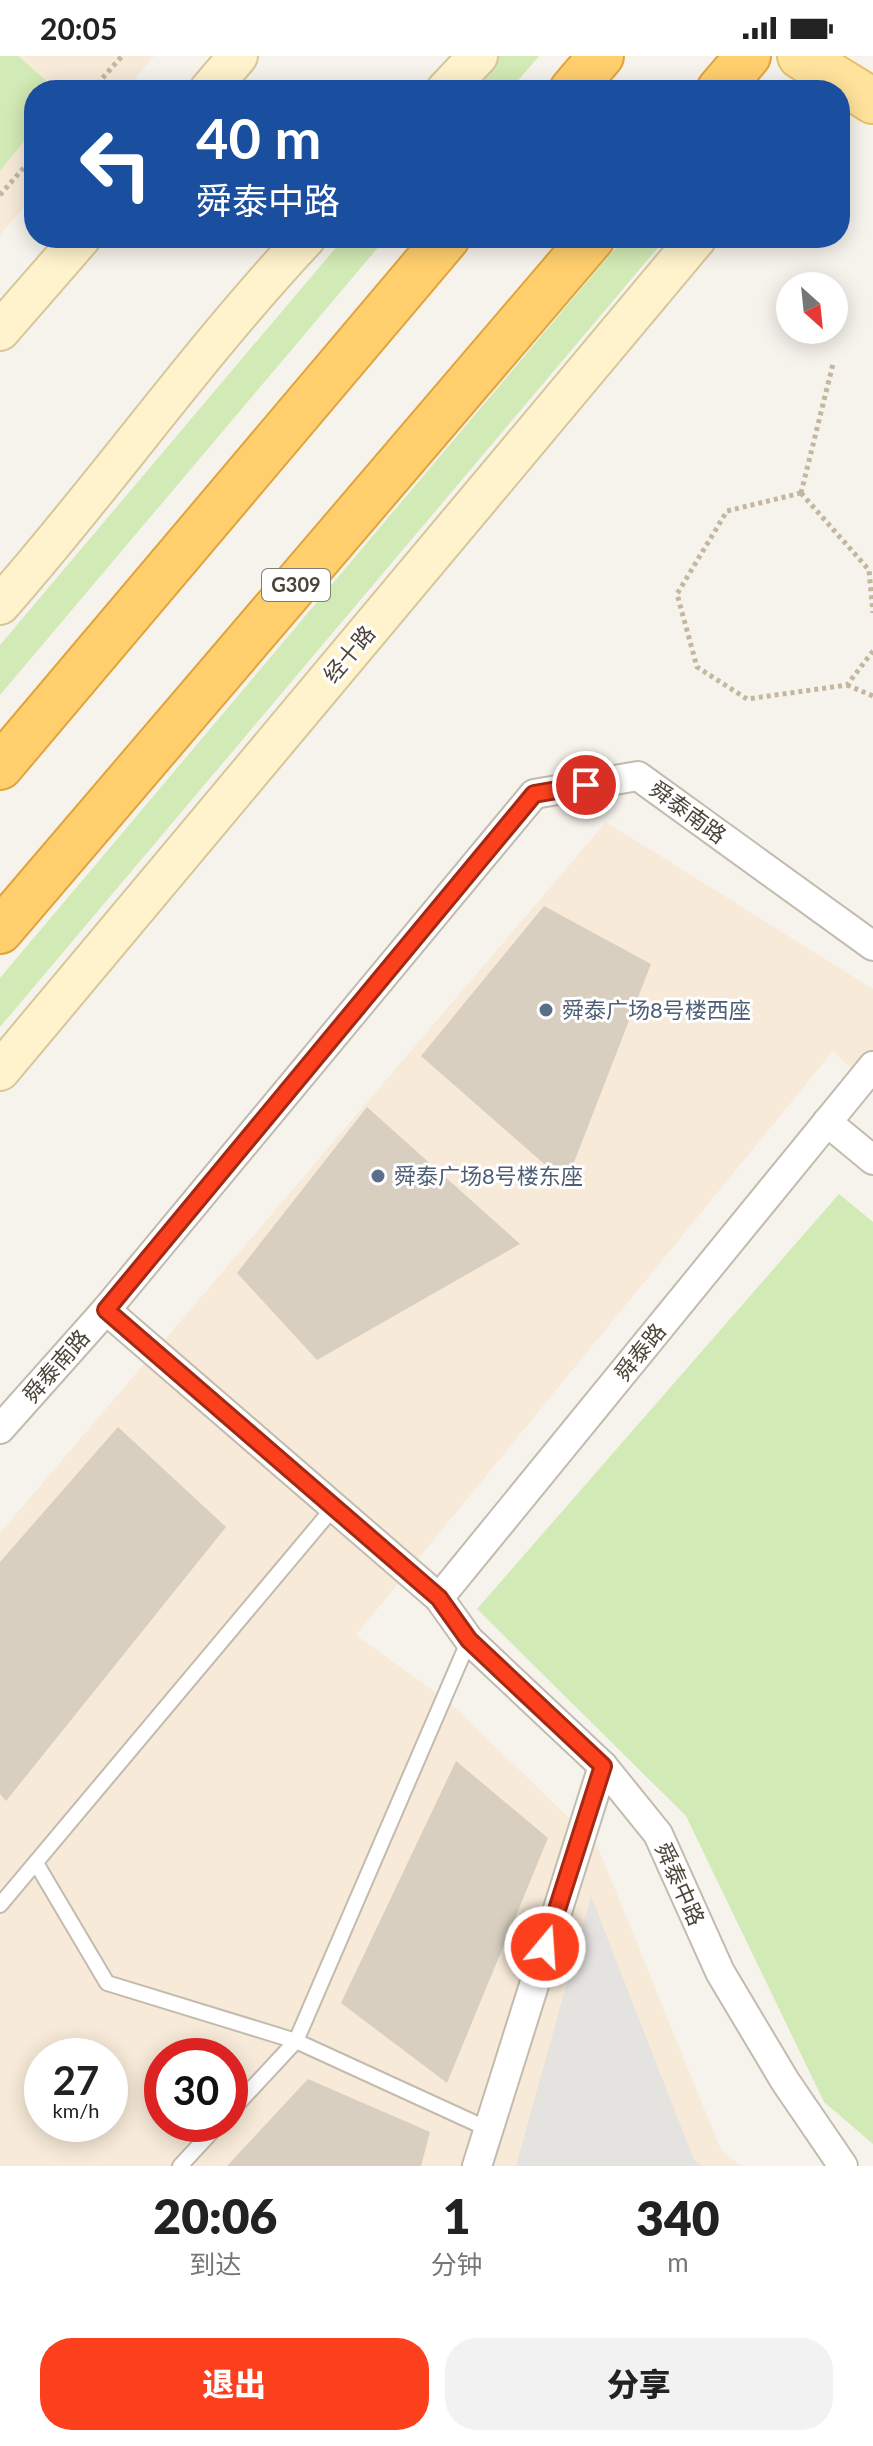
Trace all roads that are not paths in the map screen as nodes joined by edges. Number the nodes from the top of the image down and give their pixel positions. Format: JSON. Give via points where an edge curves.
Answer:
{"nodes":[{"id":1,"x":238,"y":56,"type":"edge"},
{"id":2,"x":478,"y":56,"type":"edge"},
{"id":3,"x":601,"y":56,"type":"edge"},
{"id":4,"x":748,"y":56,"type":"edge"},
{"id":5,"x":218,"y":80,"type":"edge"},
{"id":6,"x":455,"y":80,"type":"edge"},
{"id":7,"x":581,"y":80,"type":"edge"},
{"id":8,"x":728,"y":80,"type":"edge"},
{"id":9,"x":850,"y":86,"type":"edge"},
{"id":10,"x":873,"y":101,"type":"edge"},
{"id":11,"x":72,"y":248,"type":"edge"},
{"id":12,"x":297,"y":248,"type":"edge"},
{"id":13,"x":439,"y":248,"type":"edge"},
{"id":14,"x":583,"y":248,"type":"edge"},
{"id":15,"x":689,"y":248,"type":"edge"},
{"id":16,"x":0,"y":331,"type":"edge"},
{"id":17,"x":0,"y":605,"type":"edge"},
{"id":18,"x":0,"y":767,"type":"edge"},
{"id":19,"x":0,"y":931,"type":"edge"},
{"id":20,"x":873,"y":946,"type":"edge"},
{"id":21,"x":873,"y":1066,"type":"edge"},
{"id":22,"x":0,"y":1071,"type":"edge"},
{"id":23,"x":827,"y":1122,"type":"junction"},
{"id":24,"x":873,"y":1160,"type":"edge"},
{"id":25,"x":106,"y":1310,"type":"junction"},
{"id":26,"x":0,"y":1429,"type":"edge"},
{"id":27,"x":334,"y":1507,"type":"junction"},
{"id":28,"x":439,"y":1598,"type":"junction"},
{"id":29,"x":469,"y":1640,"type":"junction"},
{"id":30,"x":603,"y":1766,"type":"junction"},
{"id":31,"x":36,"y":1863,"type":"junction"},
{"id":32,"x":0,"y":1905,"type":"edge"},
{"id":33,"x":296,"y":2041,"type":"junction"},
{"id":34,"x":248,"y":2093,"type":"edge"},
{"id":35,"x":488,"y":2129,"type":"junction"},
{"id":36,"x":202,"y":2142,"type":"edge"},
{"id":37,"x":180,"y":2166,"type":"edge"},
{"id":38,"x":477,"y":2166,"type":"edge"},
{"id":39,"x":843,"y":2166,"type":"edge"}],
"edges":[{"from":1,"to":5,"type":"main road"},
{"from":2,"to":6,"type":"main road"},
{"from":3,"to":7,"type":"highway"},
{"from":4,"to":8,"type":"highway"},
{"from":9,"to":10,"type":"main road"},
{"from":11,"to":16,"type":"main road"},
{"from":12,"to":17,"type":"main road"},
{"from":13,"to":18,"type":"highway"},
{"from":14,"to":19,"type":"highway","number":"G309"},
{"from":15,"to":22,"type":"main road","name":"经十路"},
{"from":20,"to":25,"type":"street","name":"舜泰南路","via":[[638,776],[534,794]]},
{"from":21,"to":23,"type":"street","name":"舜泰路"},
{"from":23,"to":24,"type":"street"},
{"from":23,"to":28,"type":"street","name":"舜泰路"},
{"from":25,"to":26,"type":"street","name":"舜泰南路"},
{"from":25,"to":27,"type":"street"},
{"from":27,"to":28,"type":"street"},
{"from":27,"to":31,"type":"lane"},
{"from":28,"to":29,"type":"street"},
{"from":29,"to":30,"type":"street","name":"舜泰中路"},
{"from":29,"to":33,"type":"lane"},
{"from":30,"to":35,"type":"street"},
{"from":30,"to":39,"type":"street","name":"舜泰中路","via":[[658,1834],[720,1972]]},
{"from":31,"to":32,"type":"lane"},
{"from":31,"to":33,"type":"lane","via":[[107,1983]]},
{"from":33,"to":34,"type":"lane"},
{"from":33,"to":35,"type":"lane"},
{"from":35,"to":38,"type":"street"},
{"from":36,"to":37,"type":"lane"}]}
